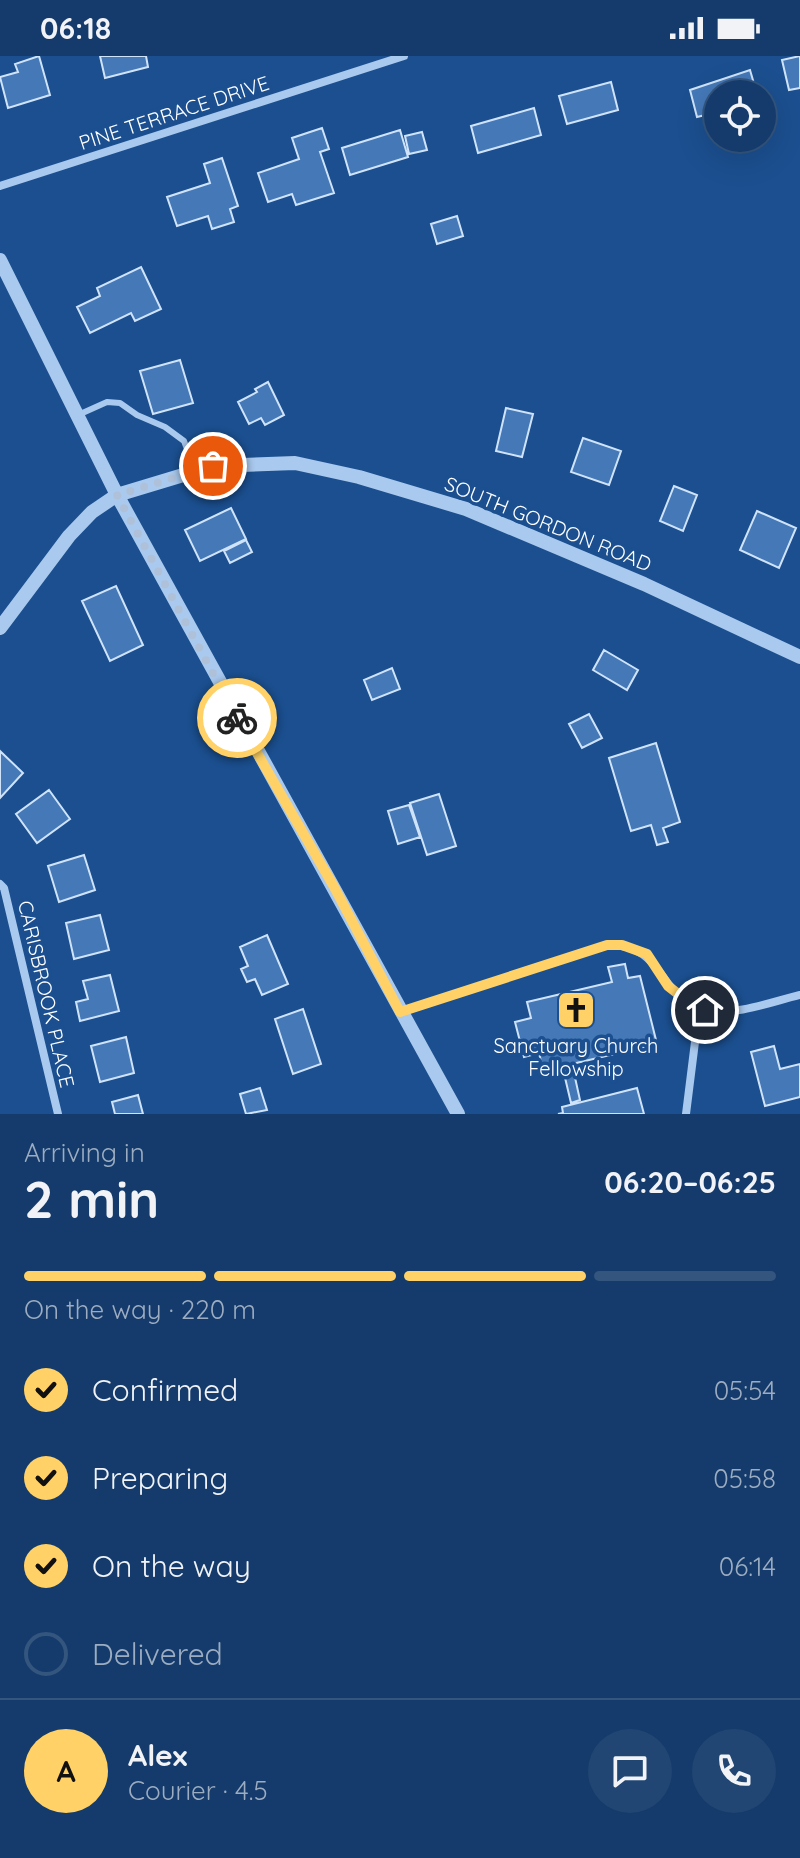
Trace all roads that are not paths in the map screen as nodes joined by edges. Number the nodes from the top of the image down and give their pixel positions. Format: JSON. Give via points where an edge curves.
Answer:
{"nodes":[{"id":1,"x":404,"y":56,"type":"edge"},
{"id":2,"x":0,"y":186,"type":"edge"},
{"id":3,"x":0,"y":260,"type":"edge"},
{"id":4,"x":77,"y":415,"type":"junction"},
{"id":5,"x":195,"y":471,"type":"junction"},
{"id":6,"x":117,"y":495,"type":"junction"},
{"id":7,"x":0,"y":628,"type":"edge"},
{"id":8,"x":800,"y":657,"type":"edge"},
{"id":9,"x":0,"y":884,"type":"edge"},
{"id":10,"x":800,"y":995,"type":"edge"},
{"id":11,"x":705,"y":1010,"type":"junction"},
{"id":12,"x":400,"y":1012,"type":"junction"},
{"id":13,"x":58,"y":1114,"type":"edge"},
{"id":14,"x":458,"y":1114,"type":"edge"},
{"id":15,"x":686,"y":1114,"type":"edge"}],
"edges":[{"from":1,"to":2,"type":"street","name":"PINE TERRACE DRIVE"},
{"from":3,"to":4,"type":"street"},
{"from":4,"to":5,"type":"lane","via":[[107,402],[120,403],[184,441]]},
{"from":4,"to":6,"type":"street"},
{"from":5,"to":6,"type":"street","name":"SOUTH GORDON ROAD"},
{"from":5,"to":8,"type":"street","name":"SOUTH GORDON ROAD","via":[[295,463],[466,509]]},
{"from":6,"to":7,"type":"street","name":"SOUTH GORDON ROAD","via":[[69,536]]},
{"from":6,"to":12,"type":"street"},
{"from":9,"to":13,"type":"street","name":"CARISBROOK PLACE"},
{"from":10,"to":11,"type":"street","via":[[726,1012]]},
{"from":11,"to":12,"type":"street","via":[[668,986],[647,954],[607,945]]},
{"from":11,"to":15,"type":"street","via":[[695,1042]]},
{"from":12,"to":14,"type":"street"}]}
